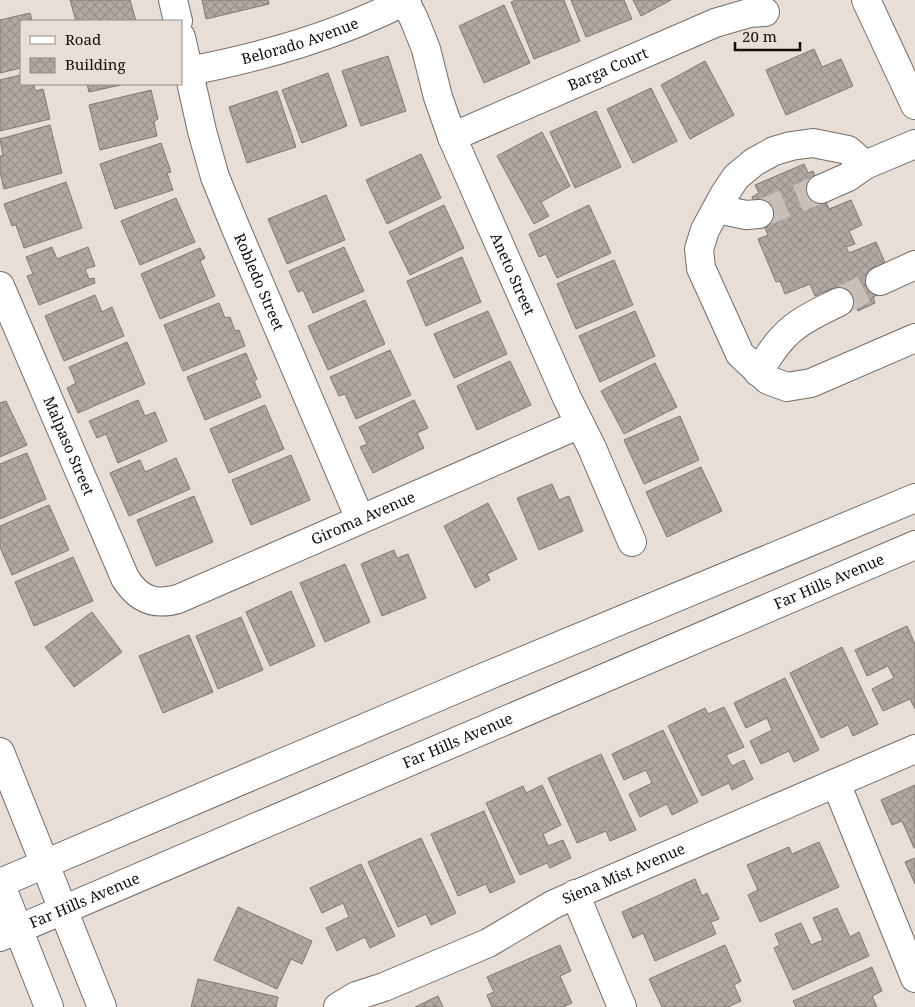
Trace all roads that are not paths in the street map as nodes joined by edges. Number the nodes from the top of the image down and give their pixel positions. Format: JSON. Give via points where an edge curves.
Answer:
{"nodes":[{"id":1,"x":173,"y":0,"type":"edge"},
{"id":2,"x":406,"y":0,"type":"edge"},
{"id":3,"x":866,"y":0,"type":"edge"},
{"id":4,"x":765,"y":12,"type":"dead end"},
{"id":5,"x":178,"y":20,"type":"edge"},
{"id":6,"x":182,"y":41,"type":"edge"},
{"id":7,"x":189,"y":71,"type":"junction"},
{"id":8,"x":915,"y":105,"type":"edge"},
{"id":9,"x":452,"y":137,"type":"junction"},
{"id":10,"x":915,"y":144,"type":"edge"},
{"id":11,"x":865,"y":165,"type":"junction"},
{"id":12,"x":821,"y":189,"type":"tunnel mouth"},
{"id":13,"x":717,"y":208,"type":"junction"},
{"id":14,"x":759,"y":214,"type":"tunnel mouth"},
{"id":15,"x":915,"y":265,"type":"edge"},
{"id":16,"x":880,"y":281,"type":"tunnel mouth"},
{"id":17,"x":0,"y":286,"type":"edge"},
{"id":18,"x":839,"y":302,"type":"tunnel mouth"},
{"id":19,"x":915,"y":338,"type":"edge"},
{"id":20,"x":758,"y":372,"type":"junction"},
{"id":21,"x":580,"y":424,"type":"junction"},
{"id":22,"x":915,"y":498,"type":"edge"},
{"id":23,"x":360,"y":519,"type":"junction"},
{"id":24,"x":632,"y":542,"type":"dead end"},
{"id":25,"x":915,"y":545,"type":"edge"},
{"id":26,"x":147,"y":599,"type":"joint"},
{"id":27,"x":915,"y":749,"type":"edge"},
{"id":28,"x":0,"y":752,"type":"edge"},
{"id":29,"x":836,"y":783,"type":"junction"},
{"id":30,"x":54,"y":886,"type":"junction"},
{"id":31,"x":575,"y":894,"type":"junction"},
{"id":32,"x":4,"y":904,"type":"edge"},
{"id":33,"x":915,"y":978,"type":"edge"},
{"id":34,"x":49,"y":1007,"type":"edge"},
{"id":35,"x":102,"y":1007,"type":"edge"},
{"id":36,"x":338,"y":1007,"type":"edge"},
{"id":37,"x":622,"y":1007,"type":"edge"}],
"edges":[{"from":1,"to":5,"type":"street"},
{"from":2,"to":7,"type":"street","name":"Belorado Avenue","via":[[310,42],[254,58]]},
{"from":2,"to":9,"type":"street","name":"Aneto Street","via":[[426,49]]},
{"from":3,"to":8,"type":"street"},
{"from":4,"to":9,"type":"street","name":"Barga Court","via":[[715,23]]},
{"from":6,"to":7,"type":"street","name":"Robledo Street"},
{"from":7,"to":23,"type":"street","name":"Robledo Street","via":[[208,154],[225,201]]},
{"from":9,"to":21,"type":"street","name":"Aneto Street"},
{"from":10,"to":11,"type":"street"},
{"from":11,"to":12,"type":"street"},
{"from":11,"to":13,"type":"street","via":[[848,150],[814,143],[791,146],[754,162],[736,177]]},
{"from":13,"to":14,"type":"street"},
{"from":13,"to":20,"type":"street","via":[[699,249],[701,268],[740,354]]},
{"from":15,"to":16,"type":"street"},
{"from":17,"to":26,"type":"street","name":"Malpaso Street","via":[[125,578],[138,595]]},
{"from":18,"to":20,"type":"street","via":[[791,329]]},
{"from":19,"to":20,"type":"street","via":[[812,382],[787,387],[768,380]]},
{"from":21,"to":23,"type":"street","name":"Giroma Avenue"},
{"from":21,"to":24,"type":"street","name":"Aneto Street"},
{"from":22,"to":30,"type":"street","name":"Far Hills Avenue","via":[[466,684]]},
{"from":23,"to":26,"type":"street","name":"Giroma Avenue","via":[[178,598],[166,602]]},
{"from":25,"to":30,"type":"street","name":"Far Hills Avenue"},
{"from":27,"to":29,"type":"street","name":"Siena Mist Avenue"},
{"from":28,"to":30,"type":"street"},
{"from":29,"to":31,"type":"street","name":"Siena Mist Avenue"},
{"from":29,"to":33,"type":"street"},
{"from":30,"to":32,"type":"street","name":"Far Hills Avenue"},
{"from":30,"to":32,"type":"street","name":"Far Hills Avenue"},
{"from":30,"to":35,"type":"street"},
{"from":31,"to":36,"type":"street","name":"Siena Mist Avenue","via":[[488,942],[356,996]]},
{"from":31,"to":37,"type":"street"},
{"from":32,"to":34,"type":"street"}]}
